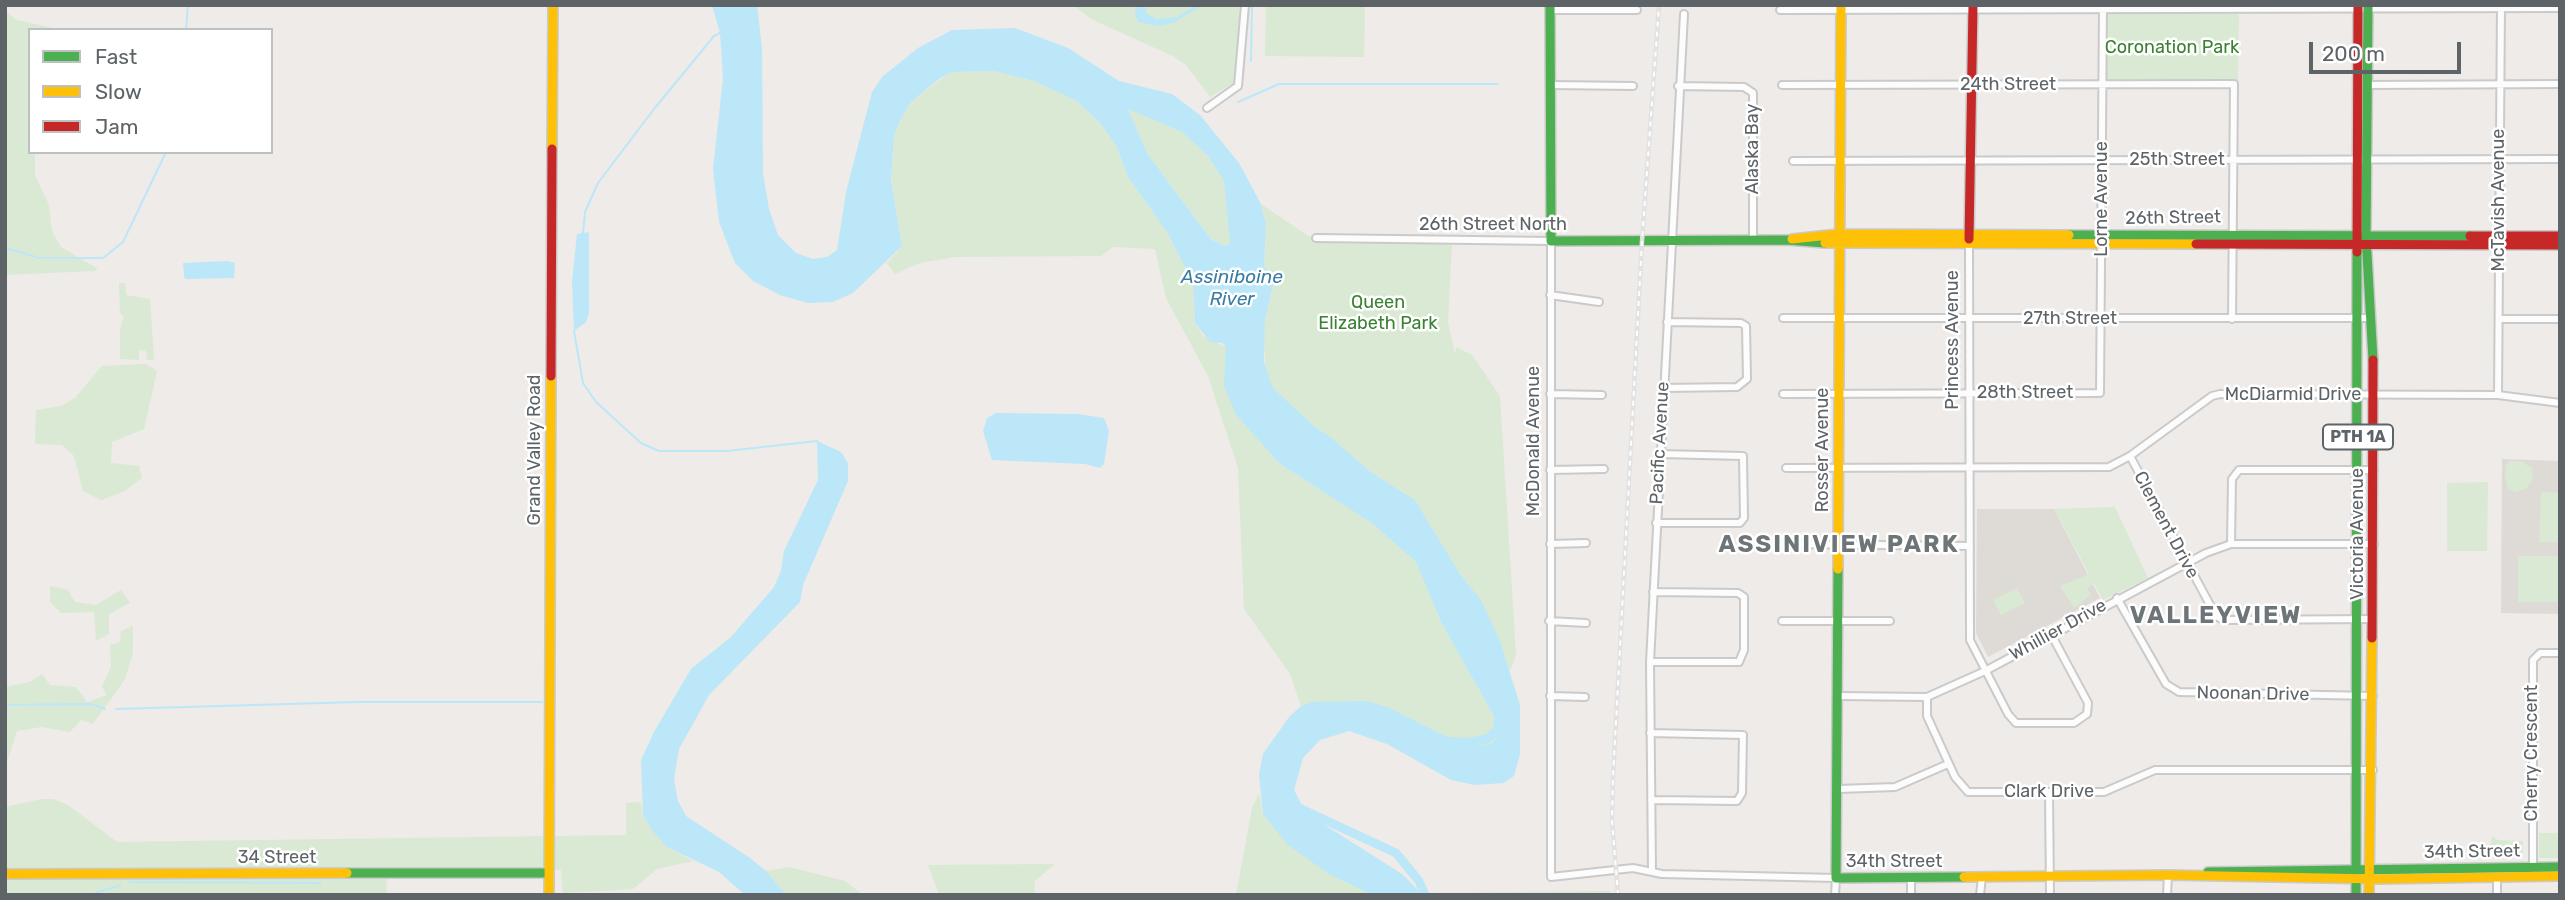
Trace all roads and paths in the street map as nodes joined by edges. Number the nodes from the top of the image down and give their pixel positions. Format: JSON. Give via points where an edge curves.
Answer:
{"nodes":[{"id":1,"x":553,"y":5,"type":"edge"},
{"id":2,"x":1245,"y":5,"type":"edge"},
{"id":3,"x":2234,"y":7,"type":"edge"},
{"id":4,"x":2363,"y":7,"type":"edge"},
{"id":5,"x":2501,"y":7,"type":"edge"},
{"id":6,"x":1550,"y":8,"type":"edge"},
{"id":7,"x":1841,"y":8,"type":"edge"},
{"id":8,"x":1973,"y":8,"type":"edge"},
{"id":9,"x":2103,"y":8,"type":"edge"},
{"id":10,"x":2560,"y":8,"type":"edge"},
{"id":11,"x":1637,"y":10,"type":"dead end"},
{"id":12,"x":1780,"y":10,"type":"dead end"},
{"id":13,"x":1684,"y":14,"type":"dead end"},
{"id":14,"x":2499,"y":84,"type":"junction"},
{"id":15,"x":2560,"y":84,"type":"edge"},
{"id":16,"x":1550,"y":85,"type":"junction"},
{"id":17,"x":1782,"y":85,"type":"dead end"},
{"id":18,"x":1841,"y":85,"type":"junction"},
{"id":19,"x":1972,"y":85,"type":"junction"},
{"id":20,"x":2102,"y":85,"type":"junction"},
{"id":21,"x":2362,"y":85,"type":"junction"},
{"id":22,"x":1633,"y":86,"type":"dead end"},
{"id":23,"x":1678,"y":86,"type":"junction"},
{"id":24,"x":1207,"y":108,"type":"dead end"},
{"id":25,"x":1970,"y":159,"type":"junction"},
{"id":26,"x":2499,"y":159,"type":"junction"},
{"id":27,"x":2560,"y":159,"type":"edge"},
{"id":28,"x":1793,"y":160,"type":"dead end"},
{"id":29,"x":1840,"y":160,"type":"junction"},
{"id":30,"x":2233,"y":160,"type":"junction"},
{"id":31,"x":2362,"y":160,"type":"junction"},
{"id":32,"x":2102,"y":161,"type":"junction"},
{"id":33,"x":1969,"y":233,"type":"junction"},
{"id":34,"x":2233,"y":233,"type":"junction"},
{"id":35,"x":1839,"y":234,"type":"junction"},
{"id":36,"x":2560,"y":236,"type":"edge"},
{"id":37,"x":1316,"y":238,"type":"dead end"},
{"id":38,"x":2102,"y":239,"type":"junction"},
{"id":39,"x":1753,"y":240,"type":"junction"},
{"id":40,"x":1787,"y":240,"type":"junction"},
{"id":41,"x":2362,"y":240,"type":"junction"},
{"id":42,"x":2499,"y":240,"type":"junction"},
{"id":43,"x":1551,"y":241,"type":"junction"},
{"id":44,"x":1670,"y":241,"type":"junction"},
{"id":45,"x":1839,"y":244,"type":"junction"},
{"id":46,"x":1969,"y":244,"type":"junction"},
{"id":47,"x":2233,"y":244,"type":"junction"},
{"id":48,"x":2560,"y":245,"type":"edge"},
{"id":49,"x":1550,"y":295,"type":"junction"},
{"id":50,"x":1599,"y":302,"type":"dead end"},
{"id":51,"x":1783,"y":318,"type":"dead end"},
{"id":52,"x":1839,"y":318,"type":"junction"},
{"id":53,"x":2101,"y":318,"type":"junction"},
{"id":54,"x":2358,"y":318,"type":"junction"},
{"id":55,"x":2371,"y":318,"type":"junction"},
{"id":56,"x":2499,"y":318,"type":"junction"},
{"id":57,"x":1969,"y":319,"type":"junction"},
{"id":58,"x":2232,"y":319,"type":"junction"},
{"id":59,"x":2560,"y":319,"type":"edge"},
{"id":60,"x":1667,"y":322,"type":"junction"},
{"id":61,"x":1663,"y":388,"type":"junction"},
{"id":62,"x":1969,"y":393,"type":"junction"},
{"id":63,"x":2100,"y":393,"type":"joint"},
{"id":64,"x":1550,"y":394,"type":"junction"},
{"id":65,"x":1783,"y":394,"type":"dead end"},
{"id":66,"x":1839,"y":394,"type":"junction"},
{"id":67,"x":2359,"y":394,"type":"junction"},
{"id":68,"x":2375,"y":394,"type":"junction"},
{"id":69,"x":1602,"y":395,"type":"dead end"},
{"id":70,"x":2498,"y":395,"type":"junction"},
{"id":71,"x":2560,"y":403,"type":"edge"},
{"id":72,"x":1660,"y":454,"type":"junction"},
{"id":73,"x":2130,"y":456,"type":"junction"},
{"id":74,"x":1786,"y":468,"type":"dead end"},
{"id":75,"x":1838,"y":468,"type":"junction"},
{"id":76,"x":1970,"y":468,"type":"junction"},
{"id":77,"x":1604,"y":469,"type":"dead end"},
{"id":78,"x":2358,"y":469,"type":"junction"},
{"id":79,"x":1550,"y":470,"type":"junction"},
{"id":80,"x":2374,"y":470,"type":"junction"},
{"id":81,"x":1656,"y":523,"type":"junction"},
{"id":82,"x":1586,"y":543,"type":"dead end"},
{"id":83,"x":1550,"y":544,"type":"junction"},
{"id":84,"x":1783,"y":544,"type":"dead end"},
{"id":85,"x":2231,"y":544,"type":"junction"},
{"id":86,"x":2374,"y":544,"type":"junction"},
{"id":87,"x":1839,"y":545,"type":"junction"},
{"id":88,"x":2358,"y":545,"type":"junction"},
{"id":89,"x":1970,"y":546,"type":"junction"},
{"id":90,"x":2185,"y":563,"type":"junction"},
{"id":91,"x":1653,"y":592,"type":"junction"},
{"id":92,"x":2118,"y":598,"type":"junction"},
{"id":93,"x":2373,"y":619,"type":"junction"},
{"id":94,"x":2357,"y":620,"type":"junction"},
{"id":95,"x":1549,"y":621,"type":"junction"},
{"id":96,"x":1782,"y":621,"type":"dead end"},
{"id":97,"x":1838,"y":621,"type":"junction"},
{"id":98,"x":1890,"y":621,"type":"dead end"},
{"id":99,"x":1586,"y":623,"type":"dead end"},
{"id":100,"x":2051,"y":634,"type":"junction"},
{"id":101,"x":2560,"y":653,"type":"edge"},
{"id":102,"x":1650,"y":662,"type":"junction"},
{"id":103,"x":1985,"y":671,"type":"junction"},
{"id":104,"x":2357,"y":695,"type":"junction"},
{"id":105,"x":2373,"y":695,"type":"junction"},
{"id":106,"x":1550,"y":696,"type":"junction"},
{"id":107,"x":1838,"y":696,"type":"junction"},
{"id":108,"x":1585,"y":697,"type":"dead end"},
{"id":109,"x":1927,"y":697,"type":"junction"},
{"id":110,"x":1650,"y":733,"type":"junction"},
{"id":111,"x":1948,"y":764,"type":"junction"},
{"id":112,"x":2357,"y":770,"type":"junction"},
{"id":113,"x":2373,"y":770,"type":"junction"},
{"id":114,"x":1838,"y":789,"type":"junction"},
{"id":115,"x":2049,"y":793,"type":"junction"},
{"id":116,"x":1651,"y":800,"type":"junction"},
{"id":117,"x":2560,"y":867,"type":"edge"},
{"id":118,"x":2533,"y":871,"type":"junction"},
{"id":119,"x":1652,"y":872,"type":"junction"},
{"id":120,"x":548,"y":873,"type":"junction"},
{"id":121,"x":2497,"y":873,"type":"junction"},
{"id":122,"x":5,"y":874,"type":"edge"},
{"id":123,"x":2363,"y":874,"type":"junction"},
{"id":124,"x":2171,"y":875,"type":"junction"},
{"id":125,"x":2050,"y":876,"type":"junction"},
{"id":126,"x":2560,"y":876,"type":"edge"},
{"id":127,"x":1551,"y":877,"type":"joint"},
{"id":128,"x":1911,"y":877,"type":"junction"},
{"id":129,"x":1983,"y":877,"type":"junction"},
{"id":130,"x":1836,"y":878,"type":"junction"},
{"id":131,"x":549,"y":895,"type":"edge"},
{"id":132,"x":1835,"y":895,"type":"edge"},
{"id":133,"x":1911,"y":895,"type":"edge"},
{"id":134,"x":1980,"y":895,"type":"edge"},
{"id":135,"x":2050,"y":895,"type":"edge"},
{"id":136,"x":2167,"y":895,"type":"edge"},
{"id":137,"x":2356,"y":895,"type":"edge"},
{"id":138,"x":2363,"y":895,"type":"edge"},
{"id":139,"x":2369,"y":895,"type":"edge"},
{"id":140,"x":2497,"y":895,"type":"edge"}],
"edges":[{"from":1,"to":120,"type":"street","name":"Grand Valley Road"},
{"from":2,"to":24,"type":"street","via":[[1238,86]]},
{"from":3,"to":4,"type":"street"},
{"from":3,"to":9,"type":"street"},
{"from":4,"to":5,"type":"street"},
{"from":4,"to":21,"type":"street","name":"Victoria Avenue","number":"PTH 1A"},
{"from":5,"to":10,"type":"street"},
{"from":5,"to":14,"type":"street","name":"McTavish Avenue"},
{"from":6,"to":11,"type":"street"},
{"from":6,"to":16,"type":"street","name":"McDonald Avenue"},
{"from":7,"to":8,"type":"street"},
{"from":7,"to":12,"type":"street"},
{"from":7,"to":18,"type":"street","name":"Rosser Avenue"},
{"from":8,"to":9,"type":"street"},
{"from":8,"to":19,"type":"street","name":"Princess Avenue"},
{"from":9,"to":20,"type":"street","name":"Lorne Avenue"},
{"from":13,"to":23,"type":"street","name":"Pacific Avenue"},
{"from":14,"to":15,"type":"street"},
{"from":14,"to":21,"type":"street"},
{"from":14,"to":26,"type":"street","name":"McTavish Avenue"},
{"from":16,"to":22,"type":"street"},
{"from":16,"to":43,"type":"street","name":"McDonald Avenue"},
{"from":17,"to":18,"type":"street","name":"24th Street"},
{"from":18,"to":19,"type":"street","name":"24th Street"},
{"from":18,"to":29,"type":"street","name":"Rosser Avenue"},
{"from":19,"to":20,"type":"street","name":"24th Street"},
{"from":19,"to":25,"type":"street","name":"Princess Avenue"},
{"from":20,"to":30,"type":"street","name":"24th Street","via":[[2234,85]]},
{"from":20,"to":32,"type":"street","name":"Lorne Avenue"},
{"from":21,"to":31,"type":"street","name":"Victoria Avenue","number":"PTH 1A"},
{"from":23,"to":39,"type":"street","name":"Alaska Bay","via":[[1744,87],[1753,93]]},
{"from":23,"to":44,"type":"street","name":"Pacific Avenue"},
{"from":25,"to":29,"type":"street","name":"25th Street"},
{"from":25,"to":32,"type":"street","name":"25th Street"},
{"from":25,"to":33,"type":"street","name":"Princess Avenue"},
{"from":26,"to":27,"type":"street","name":"25th Street"},
{"from":26,"to":31,"type":"street","name":"25th Street"},
{"from":26,"to":42,"type":"street","name":"McTavish Avenue"},
{"from":28,"to":29,"type":"street","name":"25th Street"},
{"from":29,"to":35,"type":"street","name":"Rosser Avenue"},
{"from":30,"to":31,"type":"street","name":"25th Street"},
{"from":30,"to":32,"type":"street","name":"25th Street"},
{"from":30,"to":34,"type":"street"},
{"from":31,"to":41,"type":"street","name":"Victoria Avenue","number":"PTH 1A"},
{"from":32,"to":38,"type":"street","name":"Lorne Avenue"},
{"from":33,"to":35,"type":"street","name":"26th Street"},
{"from":33,"to":38,"type":"street","name":"26th Street"},
{"from":33,"to":46,"type":"street","name":"Princess Avenue"},
{"from":34,"to":38,"type":"street","name":"26th Street"},
{"from":34,"to":41,"type":"street","name":"26th Street"},
{"from":34,"to":47,"type":"street"},
{"from":35,"to":40,"type":"street","name":"26th Street"},
{"from":35,"to":45,"type":"street","name":"Rosser Avenue"},
{"from":36,"to":42,"type":"street","name":"26th Street"},
{"from":37,"to":43,"type":"street","name":"26th Street North"},
{"from":38,"to":46,"type":"street","name":"26th Street"},
{"from":38,"to":47,"type":"street","name":"26th Street"},
{"from":38,"to":53,"type":"street","name":"Lorne Avenue"},
{"from":39,"to":40,"type":"street","name":"26th Street"},
{"from":39,"to":44,"type":"street","name":"26th Street"},
{"from":40,"to":45,"type":"street","name":"26th Street"},
{"from":41,"to":42,"type":"street","name":"26th Street"},
{"from":41,"to":47,"type":"street","name":"26th Street"},
{"from":41,"to":54,"type":"street","name":"Victoria Avenue","number":"PTH 1A"},
{"from":41,"to":55,"type":"street","name":"Victoria Avenue","number":"PTH 1A"},
{"from":42,"to":48,"type":"street","name":"26th Street"},
{"from":42,"to":56,"type":"street","name":"McTavish Avenue"},
{"from":43,"to":44,"type":"street","name":"26th Street North"},
{"from":43,"to":49,"type":"street","name":"McDonald Avenue"},
{"from":44,"to":60,"type":"street","name":"Pacific Avenue"},
{"from":45,"to":46,"type":"street","name":"26th Street"},
{"from":45,"to":52,"type":"street","name":"Rosser Avenue"},
{"from":46,"to":57,"type":"street","name":"Princess Avenue"},
{"from":47,"to":58,"type":"street"},
{"from":49,"to":50,"type":"street"},
{"from":49,"to":64,"type":"street","name":"McDonald Avenue"},
{"from":51,"to":52,"type":"street","name":"27th Street"},
{"from":52,"to":57,"type":"street","name":"27th Street"},
{"from":52,"to":66,"type":"street","name":"Rosser Avenue"},
{"from":53,"to":57,"type":"street","name":"27th Street"},
{"from":53,"to":58,"type":"street","name":"27th Street"},
{"from":53,"to":63,"type":"street","name":"Lorne Avenue"},
{"from":54,"to":55,"type":"street","name":"27th Street"},
{"from":54,"to":58,"type":"street","name":"27th Street"},
{"from":54,"to":67,"type":"street","name":"Victoria Avenue","number":"PTH 1A"},
{"from":55,"to":68,"type":"street","name":"Victoria Avenue","number":"PTH 1A"},
{"from":56,"to":59,"type":"street"},
{"from":56,"to":70,"type":"street","name":"McTavish Avenue"},
{"from":57,"to":62,"type":"street","name":"Princess Avenue"},
{"from":60,"to":61,"type":"street","name":"Pacific Avenue"},
{"from":60,"to":61,"type":"street","via":[[1746,326],[1747,379],[1737,387]]},
{"from":61,"to":72,"type":"street","name":"Pacific Avenue"},
{"from":62,"to":63,"type":"street","name":"28th Street"},
{"from":62,"to":66,"type":"street","name":"28th Street"},
{"from":62,"to":76,"type":"street","name":"Princess Avenue"},
{"from":64,"to":69,"type":"street"},
{"from":64,"to":79,"type":"street","name":"McDonald Avenue"},
{"from":65,"to":66,"type":"street","name":"28th Street"},
{"from":66,"to":75,"type":"street","name":"Rosser Avenue"},
{"from":67,"to":68,"type":"street","name":"McDiarmid Drive"},
{"from":67,"to":73,"type":"street","name":"McDiarmid Drive","via":[[2212,396]]},
{"from":67,"to":78,"type":"street","name":"Victoria Avenue","number":"PTH 1A"},
{"from":68,"to":70,"type":"street","name":"McDiarmid Drive"},
{"from":68,"to":80,"type":"street","name":"Victoria Avenue","number":"PTH 1A"},
{"from":70,"to":71,"type":"street","name":"McDiarmid Drive"},
{"from":72,"to":81,"type":"street","name":"Pacific Avenue"},
{"from":72,"to":81,"type":"street","via":[[1743,456],[1744,518],[1740,523]]},
{"from":73,"to":76,"type":"street","name":"McDiarmid Drive","via":[[2109,467]]},
{"from":73,"to":90,"type":"street","name":"Clement Drive"},
{"from":74,"to":75,"type":"street","name":"McDiarmid Drive"},
{"from":75,"to":76,"type":"street","name":"McDiarmid Drive"},
{"from":75,"to":87,"type":"street","name":"Rosser Avenue"},
{"from":76,"to":89,"type":"street","name":"Princess Avenue"},
{"from":77,"to":79,"type":"street"},
{"from":78,"to":80,"type":"street"},
{"from":78,"to":85,"type":"street","via":[[2239,470],[2232,480]]},
{"from":78,"to":88,"type":"street","name":"Victoria Avenue","number":"PTH 1A"},
{"from":79,"to":83,"type":"street","name":"McDonald Avenue"},
{"from":80,"to":86,"type":"street","name":"Victoria Avenue","number":"PTH 1A"},
{"from":81,"to":91,"type":"street","name":"Pacific Avenue"},
{"from":82,"to":83,"type":"street"},
{"from":83,"to":95,"type":"street","name":"McDonald Avenue"},
{"from":84,"to":87,"type":"street"},
{"from":85,"to":88,"type":"street","name":"Whillier Drive"},
{"from":85,"to":90,"type":"street","name":"Whillier Drive"},
{"from":86,"to":88,"type":"street","name":"Whillier Drive"},
{"from":86,"to":93,"type":"street","name":"Victoria Avenue","number":"PTH 1A"},
{"from":87,"to":89,"type":"street"},
{"from":87,"to":97,"type":"street","name":"Rosser Avenue"},
{"from":88,"to":94,"type":"street","name":"Victoria Avenue","number":"PTH 1A"},
{"from":89,"to":103,"type":"street","name":"Princess Avenue","via":[[1970,640]]},
{"from":90,"to":92,"type":"street","name":"Whillier Drive"},
{"from":90,"to":94,"type":"street","name":"Clement Drive","via":[[2222,620]]},
{"from":91,"to":102,"type":"street","name":"Pacific Avenue"},
{"from":91,"to":102,"type":"street","via":[[1738,593],[1744,597],[1744,650],[1739,662]]},
{"from":92,"to":100,"type":"street","name":"Whillier Drive"},
{"from":92,"to":104,"type":"street","name":"Noonan Drive","via":[[2166,684],[2179,692]]},
{"from":93,"to":94,"type":"street"},
{"from":93,"to":105,"type":"street","name":"Victoria Avenue","number":"PTH 1A"},
{"from":94,"to":104,"type":"street","name":"Victoria Avenue","number":"PTH 1A"},
{"from":95,"to":99,"type":"street"},
{"from":95,"to":106,"type":"street","name":"McDonald Avenue"},
{"from":96,"to":97,"type":"street"},
{"from":97,"to":98,"type":"street"},
{"from":97,"to":107,"type":"street","name":"Rosser Avenue"},
{"from":100,"to":103,"type":"street","name":"Whillier Drive"},
{"from":100,"to":103,"type":"street","name":"Princess Avenue","via":[[2088,703],[2081,720],[2016,723]]},
{"from":101,"to":118,"type":"street","name":"Cherry Crescent","via":[[2540,653],[2533,660]]},
{"from":102,"to":110,"type":"street","name":"Pacific Avenue"},
{"from":103,"to":109,"type":"street","name":"Whillier Drive"},
{"from":104,"to":105,"type":"street","name":"Noonan Drive"},
{"from":104,"to":112,"type":"street","name":"Victoria Avenue","number":"PTH 1A"},
{"from":105,"to":113,"type":"street","name":"Victoria Avenue","number":"PTH 1A"},
{"from":106,"to":108,"type":"street"},
{"from":106,"to":127,"type":"street","name":"McDonald Avenue"},
{"from":107,"to":109,"type":"street","name":"Whillier Drive"},
{"from":107,"to":114,"type":"street","name":"Rosser Avenue"},
{"from":109,"to":111,"type":"street","name":"Clark Drive","via":[[1927,716]]},
{"from":110,"to":116,"type":"street","name":"Pacific Avenue"},
{"from":110,"to":116,"type":"street","via":[[1743,734],[1742,793],[1737,801]]},
{"from":111,"to":114,"type":"street","via":[[1895,787]]},
{"from":111,"to":115,"type":"street","name":"Clark Drive","via":[[1968,792]]},
{"from":112,"to":113,"type":"street","name":"Clark Drive"},
{"from":112,"to":115,"type":"street","name":"Clark Drive","via":[[2155,770],[2104,792]]},
{"from":112,"to":123,"type":"street","name":"Victoria Avenue","number":"PTH 1A"},
{"from":113,"to":123,"type":"street","name":"Victoria Avenue","number":"PTH 1A"},
{"from":114,"to":130,"type":"street","name":"Rosser Avenue"},
{"from":115,"to":125,"type":"street"},
{"from":116,"to":119,"type":"street","name":"Pacific Avenue"},
{"from":117,"to":118,"type":"street","name":"34th Street"},
{"from":118,"to":121,"type":"street","name":"34th Street"},
{"from":118,"to":126,"type":"street","name":"34th Street"},
{"from":119,"to":127,"type":"street","name":"34th Street","via":[[1639,868]]},
{"from":119,"to":130,"type":"street","name":"34th Street"},
{"from":120,"to":122,"type":"street","name":"34 Street"},
{"from":120,"to":131,"type":"street","name":"Grand Valley Road"},
{"from":121,"to":123,"type":"street","name":"34th Street"},
{"from":121,"to":140,"type":"street"},
{"from":123,"to":124,"type":"street","name":"34th Street"},
{"from":123,"to":137,"type":"street","name":"Victoria Avenue","number":"PTH 1A"},
{"from":123,"to":138,"type":"street"},
{"from":123,"to":139,"type":"street","name":"Victoria Avenue","number":"PTH 1A"},
{"from":124,"to":125,"type":"street","name":"34th Street"},
{"from":124,"to":136,"type":"street"},
{"from":125,"to":129,"type":"street","name":"34th Street"},
{"from":125,"to":135,"type":"street"},
{"from":128,"to":129,"type":"street","name":"34th Street"},
{"from":128,"to":130,"type":"street","name":"34th Street"},
{"from":128,"to":133,"type":"street"},
{"from":129,"to":134,"type":"street"},
{"from":130,"to":132,"type":"street","name":"Rosser Avenue"}]}
